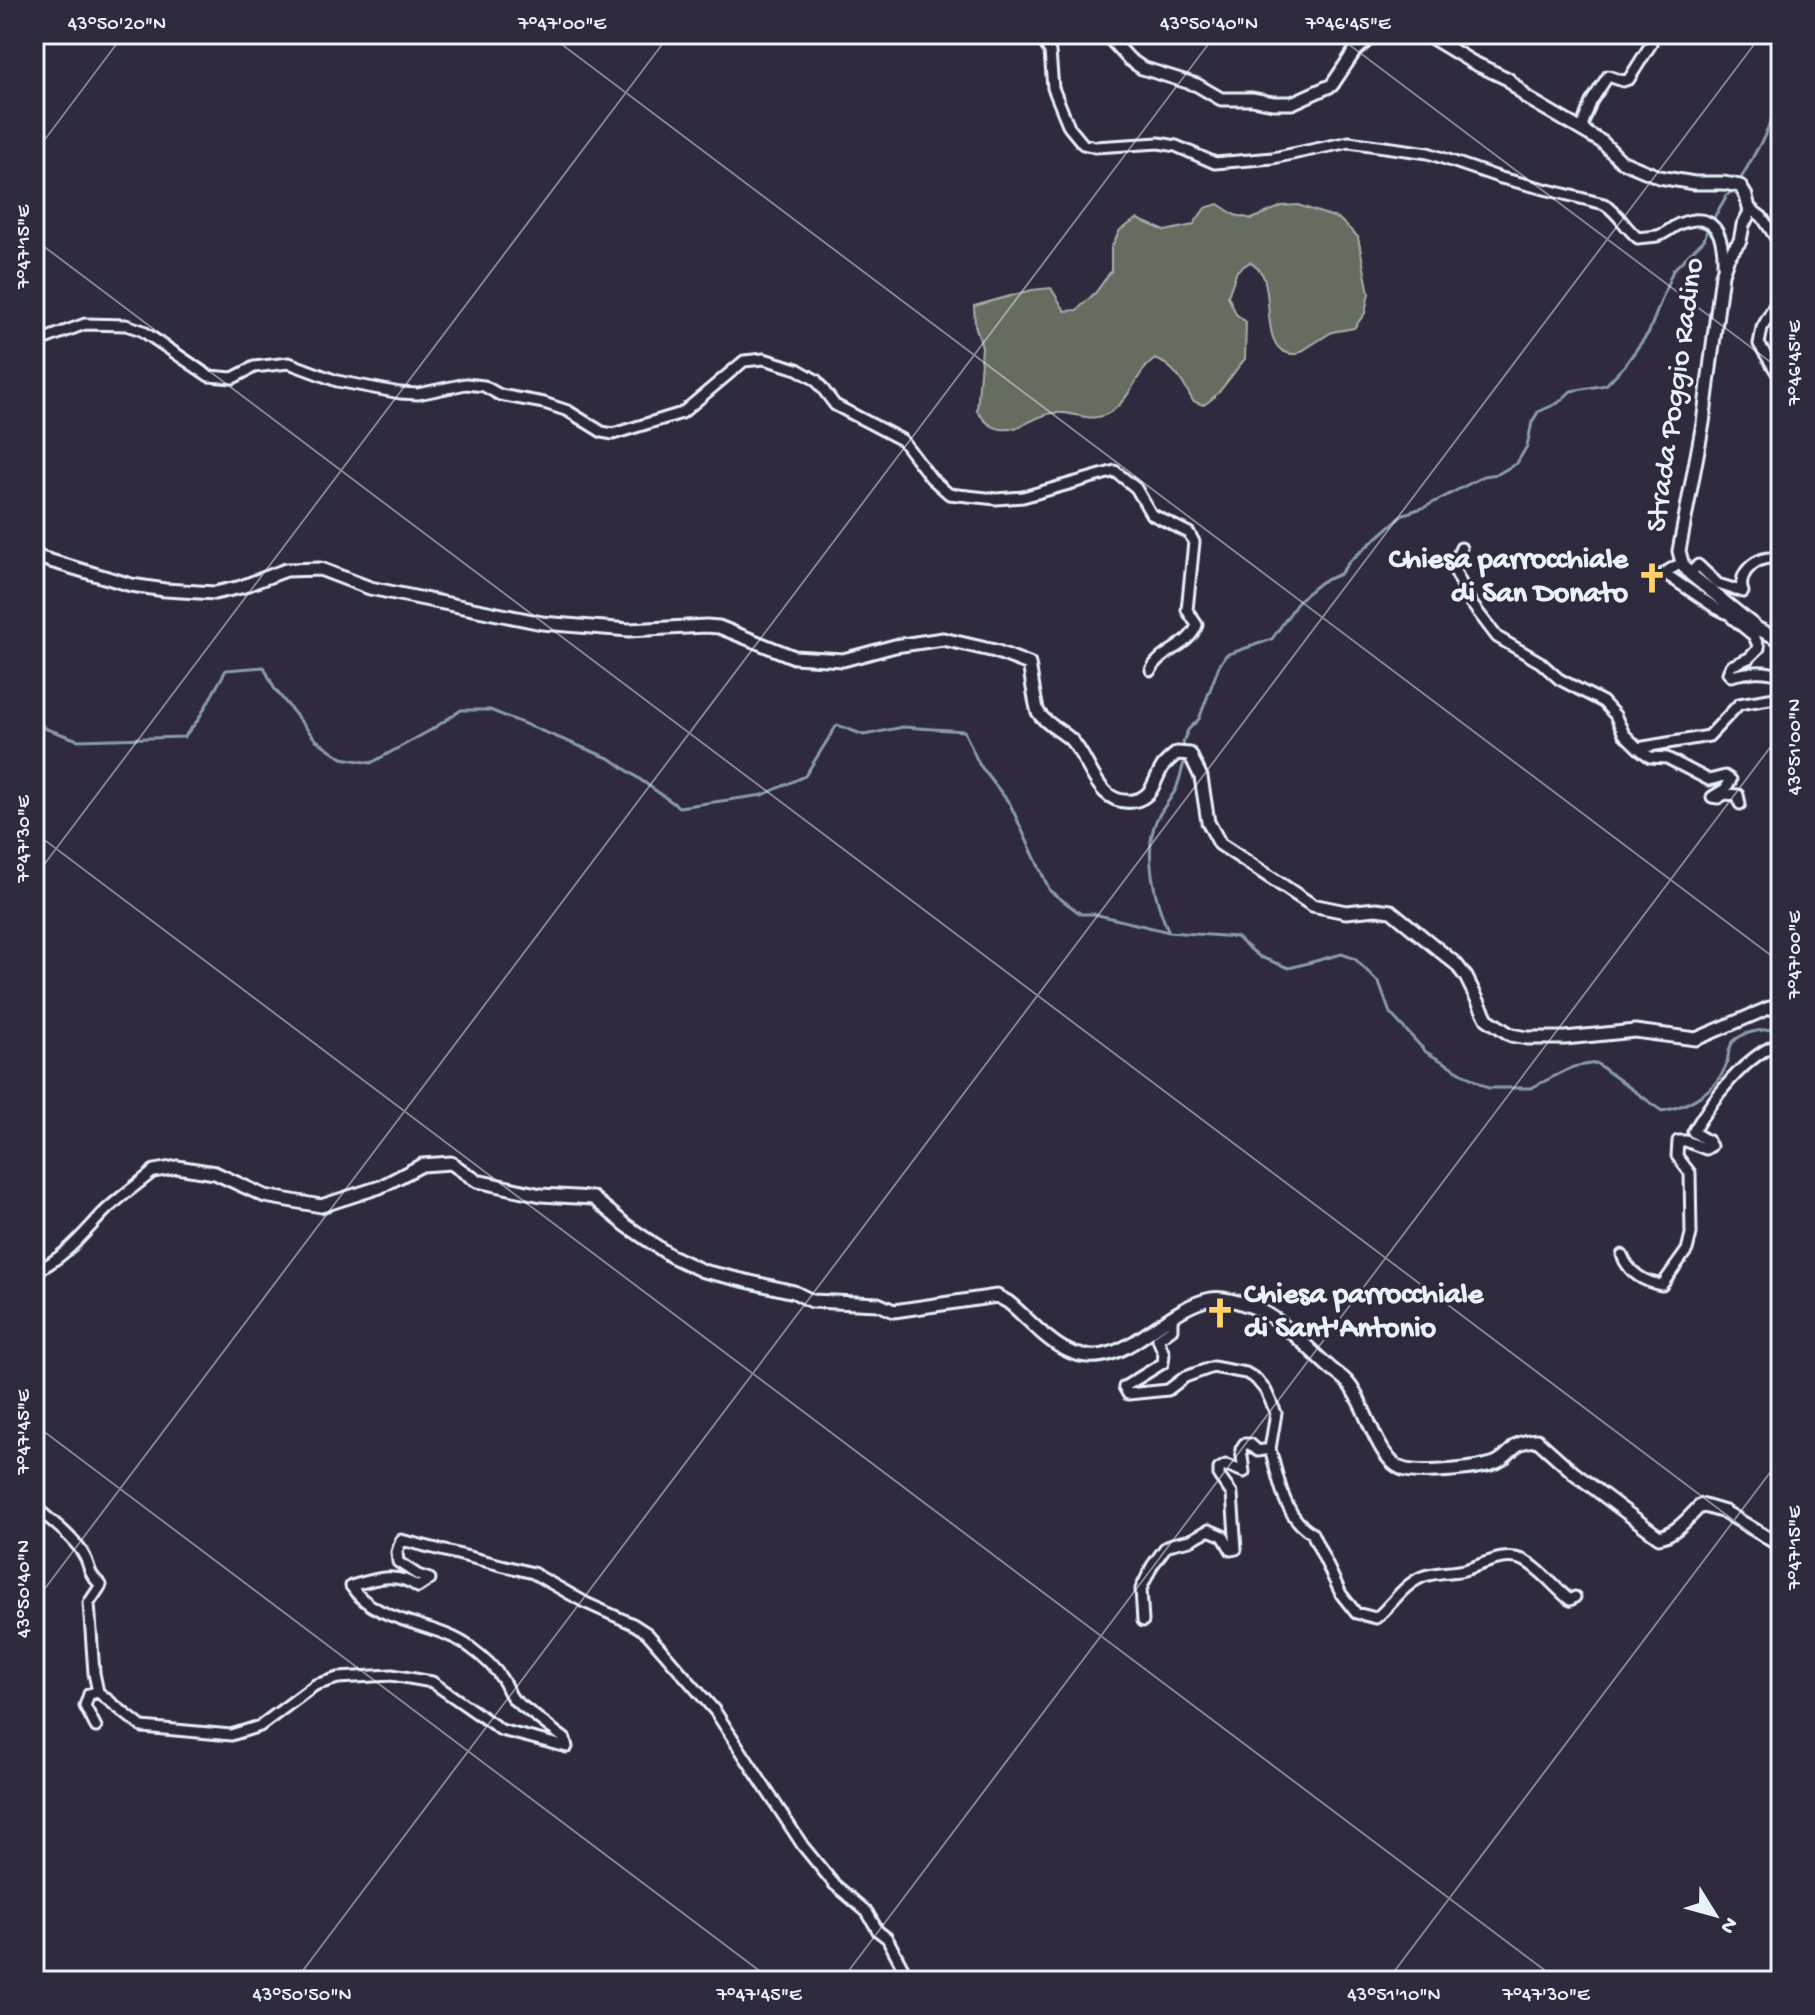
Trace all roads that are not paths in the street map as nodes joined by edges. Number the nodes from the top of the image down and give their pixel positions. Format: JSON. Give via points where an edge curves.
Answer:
{"nodes":[{"id":1,"x":1039,"y":34,"type":"edge"},
{"id":2,"x":1106,"y":34,"type":"edge"},
{"id":3,"x":1380,"y":34,"type":"edge"},
{"id":4,"x":1406,"y":34,"type":"edge"},
{"id":5,"x":1430,"y":35,"type":"edge"},
{"id":6,"x":1651,"y":44,"type":"dead end"},
{"id":7,"x":1590,"y":135,"type":"junction"},
{"id":8,"x":1750,"y":208,"type":"junction"},
{"id":9,"x":1781,"y":246,"type":"edge"},
{"id":10,"x":1722,"y":274,"type":"junction"},
{"id":11,"x":1781,"y":294,"type":"edge"},
{"id":12,"x":34,"y":343,"type":"edge"},
{"id":13,"x":1781,"y":379,"type":"edge"},
{"id":14,"x":1461,"y":548,"type":"dead end"},
{"id":15,"x":34,"y":556,"type":"edge"},
{"id":16,"x":1781,"y":561,"type":"edge"},
{"id":17,"x":1676,"y":566,"type":"dead end"},
{"id":18,"x":1690,"y":574,"type":"junction"},
{"id":19,"x":1736,"y":616,"type":"junction"},
{"id":20,"x":1781,"y":640,"type":"edge"},
{"id":21,"x":1151,"y":670,"type":"dead end"},
{"id":22,"x":1781,"y":676,"type":"edge"},
{"id":23,"x":1781,"y":697,"type":"edge"},
{"id":24,"x":1638,"y":748,"type":"junction"},
{"id":25,"x":1740,"y":804,"type":"dead end"},
{"id":26,"x":1781,"y":1008,"type":"edge"},
{"id":27,"x":1781,"y":1043,"type":"edge"},
{"id":28,"x":154,"y":1171,"type":"joint"},
{"id":29,"x":1622,"y":1255,"type":"dead end"},
{"id":30,"x":34,"y":1272,"type":"edge"},
{"id":31,"x":1172,"y":1316,"type":"junction"},
{"id":32,"x":1270,"y":1449,"type":"junction"},
{"id":33,"x":34,"y":1506,"type":"edge"},
{"id":34,"x":1781,"y":1546,"type":"edge"},
{"id":35,"x":1575,"y":1597,"type":"dead end"},
{"id":36,"x":1143,"y":1621,"type":"dead end"},
{"id":37,"x":98,"y":1692,"type":"junction"},
{"id":38,"x":96,"y":1727,"type":"dead end"},
{"id":39,"x":910,"y":1981,"type":"edge"}],
"edges":[{"from":1,"to":10,"type":"street","name":"Strada Poggio Radino","via":[[1050,52],[1053,88],[1069,127],[1083,144],[1159,143],[1215,163],[1273,158],[1349,142],[1428,153],[1604,204],[1638,238],[1660,236],[1691,221],[1711,224],[1723,251]]},
{"from":2,"to":3,"type":"street","via":[[1142,68],[1197,85],[1221,99],[1292,103],[1332,85],[1354,52]]},
{"from":4,"to":5,"type":"street"},
{"from":5,"to":7,"type":"street","via":[[1508,79],[1527,98]]},
{"from":6,"to":7,"type":"street","via":[[1629,79],[1608,76],[1583,118]]},
{"from":7,"to":8,"type":"street","via":[[1621,161],[1659,177],[1738,185]]},
{"from":8,"to":9,"type":"street"},
{"from":8,"to":10,"type":"street"},
{"from":10,"to":18,"type":"street","name":"Strada Poggio Radino","via":[[1703,423],[1680,542],[1679,557]]},
{"from":11,"to":13,"type":"street","via":[[1759,344]]},
{"from":12,"to":21,"type":"street","via":[[85,324],[126,325],[209,376],[233,378],[254,367],[289,363],[337,381],[400,393],[484,386],[500,395],[568,411],[613,434],[682,413],[744,361],[764,359],[807,374],[835,405],[902,440],[949,494],[1023,497],[1115,471],[1136,488],[1151,514],[1189,533],[1194,542],[1187,610],[1197,625],[1195,632],[1156,660]]},
{"from":14,"to":24,"type":"street","via":[[1453,567],[1497,637],[1603,702]]},
{"from":15,"to":26,"type":"street","via":[[131,585],[215,593],[286,570],[320,569],[370,588],[542,623],[629,630],[719,627],[794,657],[821,660],[943,639],[995,651],[1029,664],[1038,712],[1070,738],[1100,789],[1130,801],[1151,793],[1163,766],[1177,753],[1190,754],[1201,777],[1208,822],[1220,844],[1312,905],[1346,912],[1391,911],[1456,964],[1487,1019],[1511,1035],[1565,1038],[1635,1031],[1696,1039],[1769,1008]]},
{"from":16,"to":18,"type":"street","via":[[1768,557],[1750,567],[1739,583],[1743,592],[1718,584],[1698,565]]},
{"from":17,"to":19,"type":"street","via":[[1664,573]]},
{"from":18,"to":19,"type":"street","name":"Strada Poggio Radino"},
{"from":19,"to":20,"type":"street","name":"Strada Poggio Radino"},
{"from":19,"to":22,"type":"street","via":[[1759,648],[1728,673]]},
{"from":23,"to":24,"type":"street","via":[[1739,704],[1709,736]]},
{"from":24,"to":25,"type":"street","via":[[1709,780],[1725,776],[1731,780],[1712,797],[1738,795]]},
{"from":27,"to":29,"type":"street","via":[[1753,1060],[1716,1096],[1693,1132],[1711,1146],[1678,1141],[1677,1156],[1690,1173],[1691,1234],[1687,1250],[1662,1285],[1646,1282]]},
{"from":28,"to":30,"type":"street","via":[[61,1257]]},
{"from":28,"to":31,"type":"street","via":[[198,1169],[265,1196],[321,1206],[380,1187],[422,1165],[451,1163],[477,1181],[541,1195],[593,1198],[671,1256],[703,1271],[812,1301],[878,1304],[894,1311],[997,1296],[1062,1348],[1083,1356],[1112,1355]]},
{"from":31,"to":32,"type":"street","via":[[1172,1329],[1158,1339],[1163,1363],[1124,1387],[1128,1394],[1168,1390],[1213,1367],[1246,1373],[1266,1391],[1276,1413]]},
{"from":31,"to":34,"type":"street","via":[[1213,1299],[1250,1305],[1281,1324],[1349,1383],[1383,1450],[1404,1470],[1496,1463],[1513,1445],[1537,1440],[1659,1537],[1701,1505],[1725,1512]]},
{"from":32,"to":35,"type":"street","via":[[1291,1513],[1312,1533],[1356,1613],[1376,1618],[1423,1577],[1508,1556],[1524,1561],[1570,1600]]},
{"from":32,"to":36,"type":"street","via":[[1258,1451],[1244,1444],[1244,1472],[1226,1465],[1219,1469],[1232,1494],[1236,1549],[1209,1530],[1165,1548],[1143,1580]]},
{"from":33,"to":37,"type":"street","via":[[73,1540],[85,1556],[89,1574],[101,1585],[89,1603]]},
{"from":37,"to":38,"type":"street","via":[[89,1694],[85,1706]]},
{"from":37,"to":39,"type":"street","via":[[142,1727],[231,1735],[260,1726],[315,1685],[392,1675],[432,1682],[501,1730],[567,1747],[565,1739],[508,1694],[504,1680],[469,1646],[379,1610],[351,1586],[392,1577],[418,1587],[430,1579],[398,1562],[401,1540],[547,1579],[647,1633],[715,1711],[803,1846],[887,1938]]}]}
